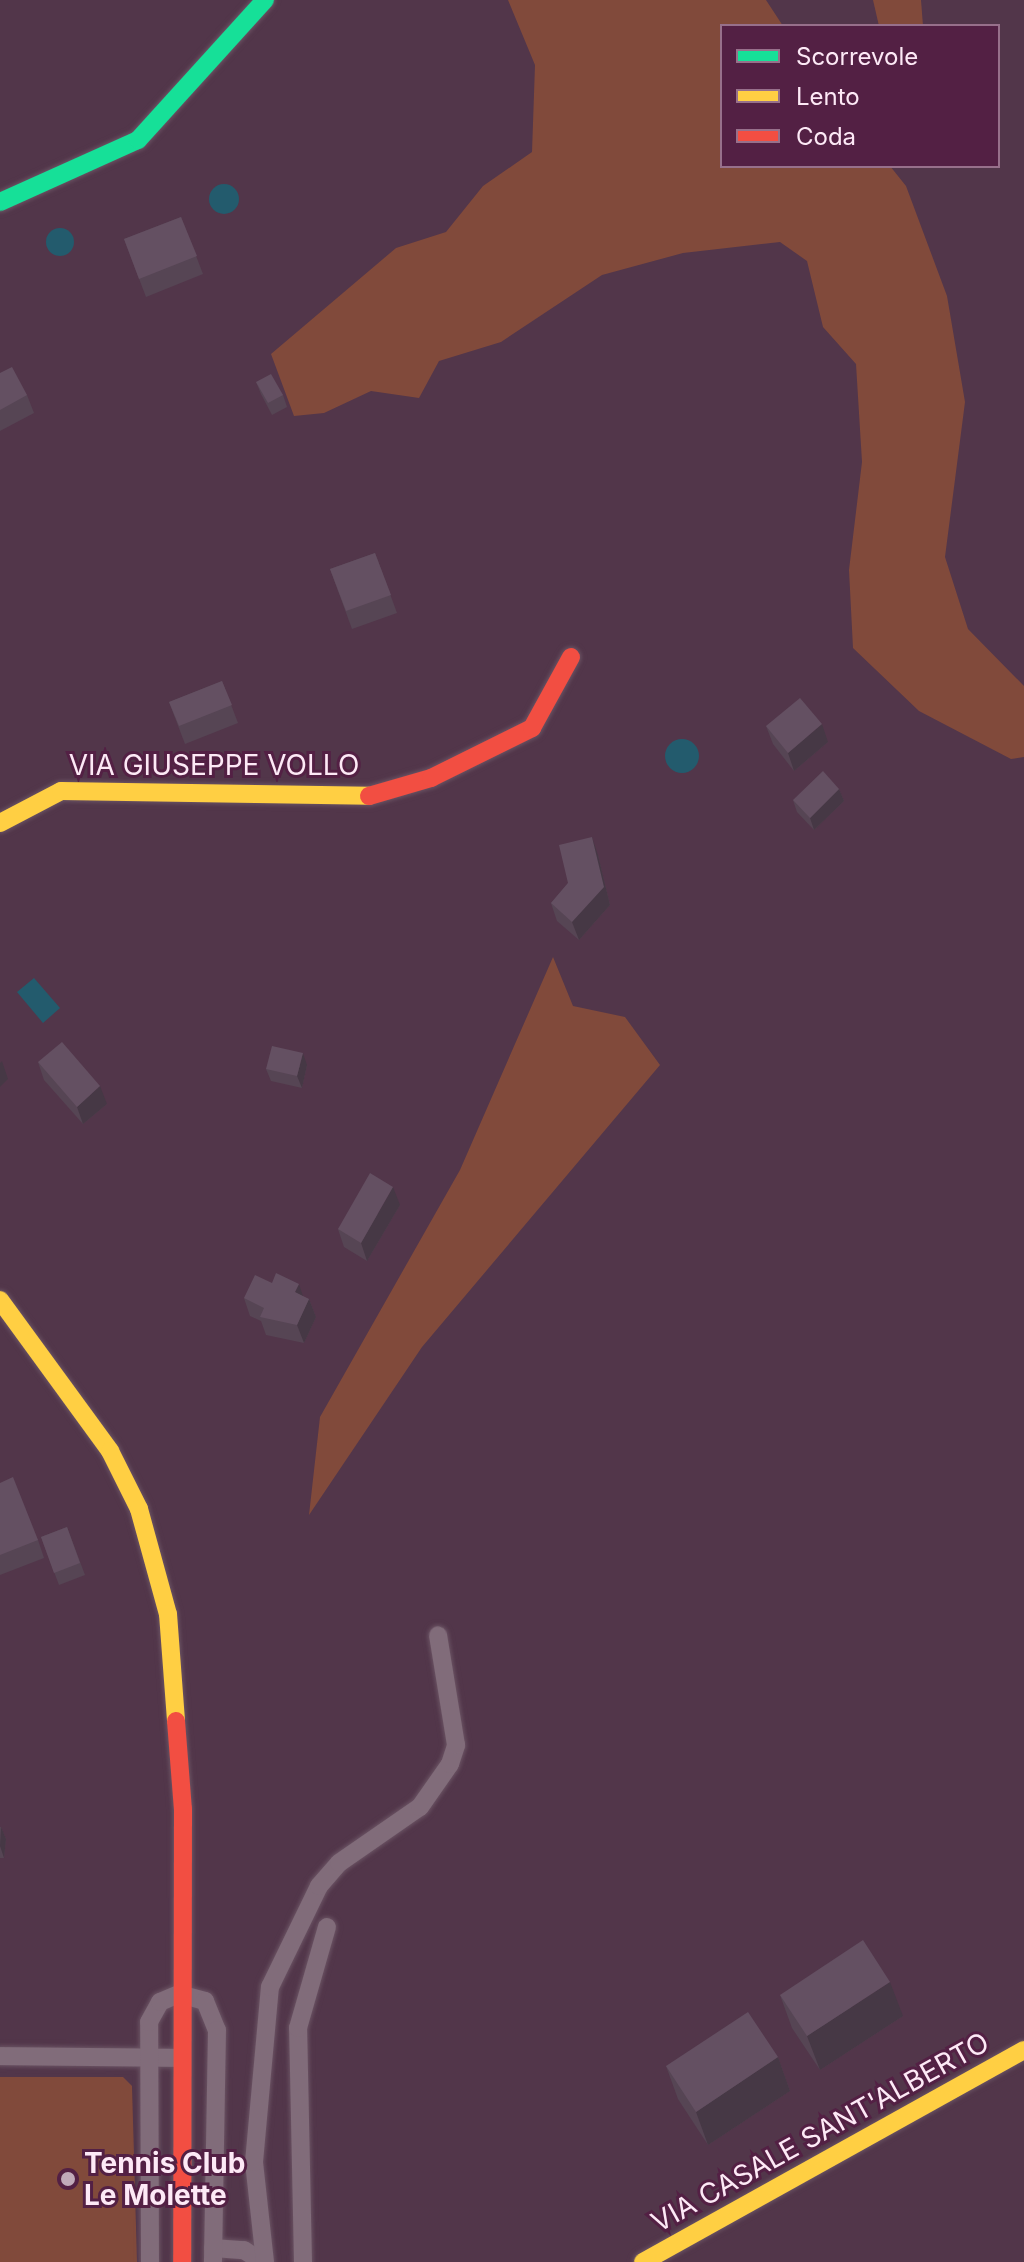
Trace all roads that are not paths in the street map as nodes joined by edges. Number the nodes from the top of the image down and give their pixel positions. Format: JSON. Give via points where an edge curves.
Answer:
{"nodes":[{"id":1,"x":265,"y":0,"type":"edge"},
{"id":2,"x":0,"y":202,"type":"edge"},
{"id":3,"x":571,"y":657,"type":"dead end"},
{"id":4,"x":0,"y":823,"type":"edge"},
{"id":5,"x":0,"y":1300,"type":"edge"},
{"id":6,"x":438,"y":1635,"type":"dead end"},
{"id":7,"x":327,"y":1927,"type":"dead end"},
{"id":8,"x":179,"y":1994,"type":"junction"},
{"id":9,"x":1024,"y":2050,"type":"edge"},
{"id":10,"x":0,"y":2056,"type":"edge"},
{"id":11,"x":149,"y":2057,"type":"junction"},
{"id":12,"x":180,"y":2058,"type":"junction"},
{"id":13,"x":213,"y":2255,"type":"edge"},
{"id":14,"x":150,"y":2262,"type":"edge"},
{"id":15,"x":182,"y":2262,"type":"edge"},
{"id":16,"x":263,"y":2262,"type":"edge"},
{"id":17,"x":303,"y":2262,"type":"edge"},
{"id":18,"x":643,"y":2262,"type":"edge"}],
"edges":[{"from":1,"to":2,"type":"street","via":[[138,140]]},
{"from":3,"to":4,"type":"street","name":"VIA GIUSEPPE VOLLO","via":[[553,701],[532,728],[431,778],[367,796],[61,791]]},
{"from":5,"to":8,"type":"street","via":[[110,1451],[139,1509],[168,1614],[182,1753]]},
{"from":6,"to":16,"type":"street","via":[[456,1745],[450,1764],[420,1807],[339,1863],[319,1886],[270,1987],[254,2162]]},
{"from":7,"to":17,"type":"street","via":[[313,1956],[298,2028]]},
{"from":8,"to":11,"type":"street","via":[[151,2014]]},
{"from":8,"to":12,"type":"street"},
{"from":8,"to":13,"type":"street","via":[[205,2001],[217,2030]]},
{"from":9,"to":18,"type":"street","name":"VIA CASALE SANT'ALBERTO"},
{"from":10,"to":11,"type":"street"},
{"from":11,"to":12,"type":"street"},
{"from":11,"to":14,"type":"street"},
{"from":12,"to":15,"type":"street"},
{"from":13,"to":16,"type":"street","via":[[244,2250]]}]}
